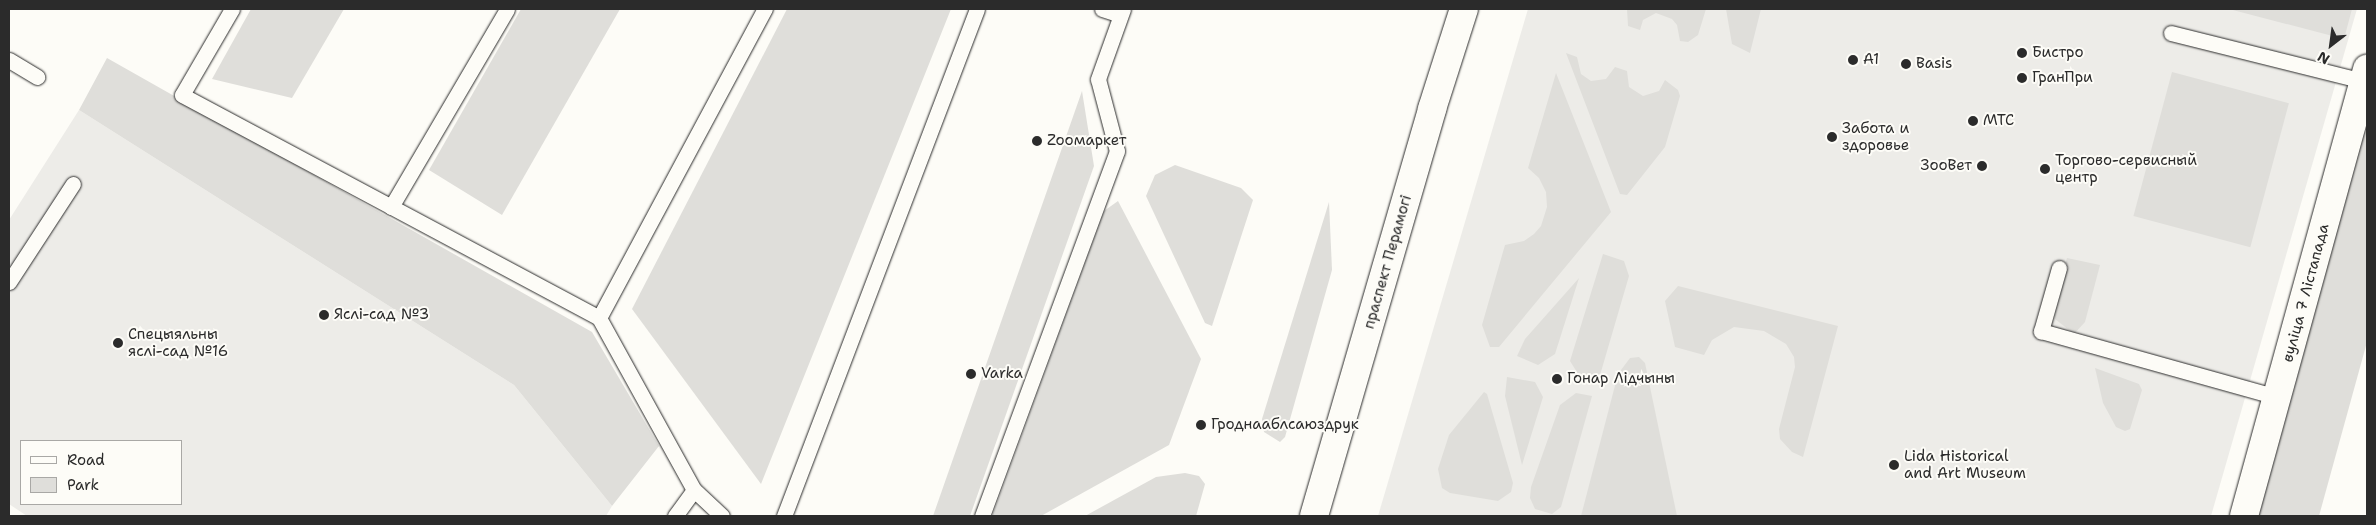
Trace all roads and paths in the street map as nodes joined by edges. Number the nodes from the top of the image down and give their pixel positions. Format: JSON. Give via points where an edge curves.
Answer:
{"nodes":[{"id":1,"x":232,"y":9,"type":"edge"},
{"id":2,"x":506,"y":9,"type":"edge"},
{"id":3,"x":765,"y":9,"type":"edge"},
{"id":4,"x":977,"y":9,"type":"edge"},
{"id":5,"x":1102,"y":9,"type":"edge"},
{"id":6,"x":1464,"y":9,"type":"edge"},
{"id":7,"x":1122,"y":12,"type":"edge"},
{"id":8,"x":2171,"y":33,"type":"dead end"},
{"id":9,"x":9,"y":60,"type":"edge"},
{"id":10,"x":2365,"y":75,"type":"edge"},
{"id":11,"x":37,"y":77,"type":"dead end"},
{"id":12,"x":73,"y":184,"type":"dead end"},
{"id":13,"x":391,"y":206,"type":"junction"},
{"id":14,"x":2059,"y":268,"type":"dead end"},
{"id":15,"x":9,"y":282,"type":"edge"},
{"id":16,"x":599,"y":318,"type":"junction"},
{"id":17,"x":2278,"y":397,"type":"junction"},
{"id":18,"x":694,"y":490,"type":"junction"},
{"id":19,"x":675,"y":516,"type":"edge"},
{"id":20,"x":722,"y":516,"type":"edge"},
{"id":21,"x":784,"y":516,"type":"edge"},
{"id":22,"x":982,"y":516,"type":"edge"},
{"id":23,"x":1314,"y":516,"type":"edge"},
{"id":24,"x":2244,"y":516,"type":"edge"}],
"edges":[{"from":1,"to":13,"type":"lane","via":[[182,95]]},
{"from":2,"to":13,"type":"lane"},
{"from":3,"to":16,"type":"lane"},
{"from":4,"to":21,"type":"lane"},
{"from":5,"to":7,"type":"lane"},
{"from":6,"to":23,"type":"main road","name":"праспект Перамогі"},
{"from":7,"to":22,"type":"lane","via":[[1098,80],[1117,151]]},
{"from":8,"to":10,"type":"lane"},
{"from":9,"to":11,"type":"lane"},
{"from":10,"to":17,"type":"main road","name":"вуліца 7 Лістапада"},
{"from":12,"to":15,"type":"lane"},
{"from":13,"to":16,"type":"lane"},
{"from":14,"to":17,"type":"lane","via":[[2041,331]]},
{"from":16,"to":18,"type":"lane"},
{"from":17,"to":24,"type":"main road","name":"вуліца 7 Лістапада"},
{"from":18,"to":19,"type":"lane"},
{"from":18,"to":20,"type":"lane"}]}
